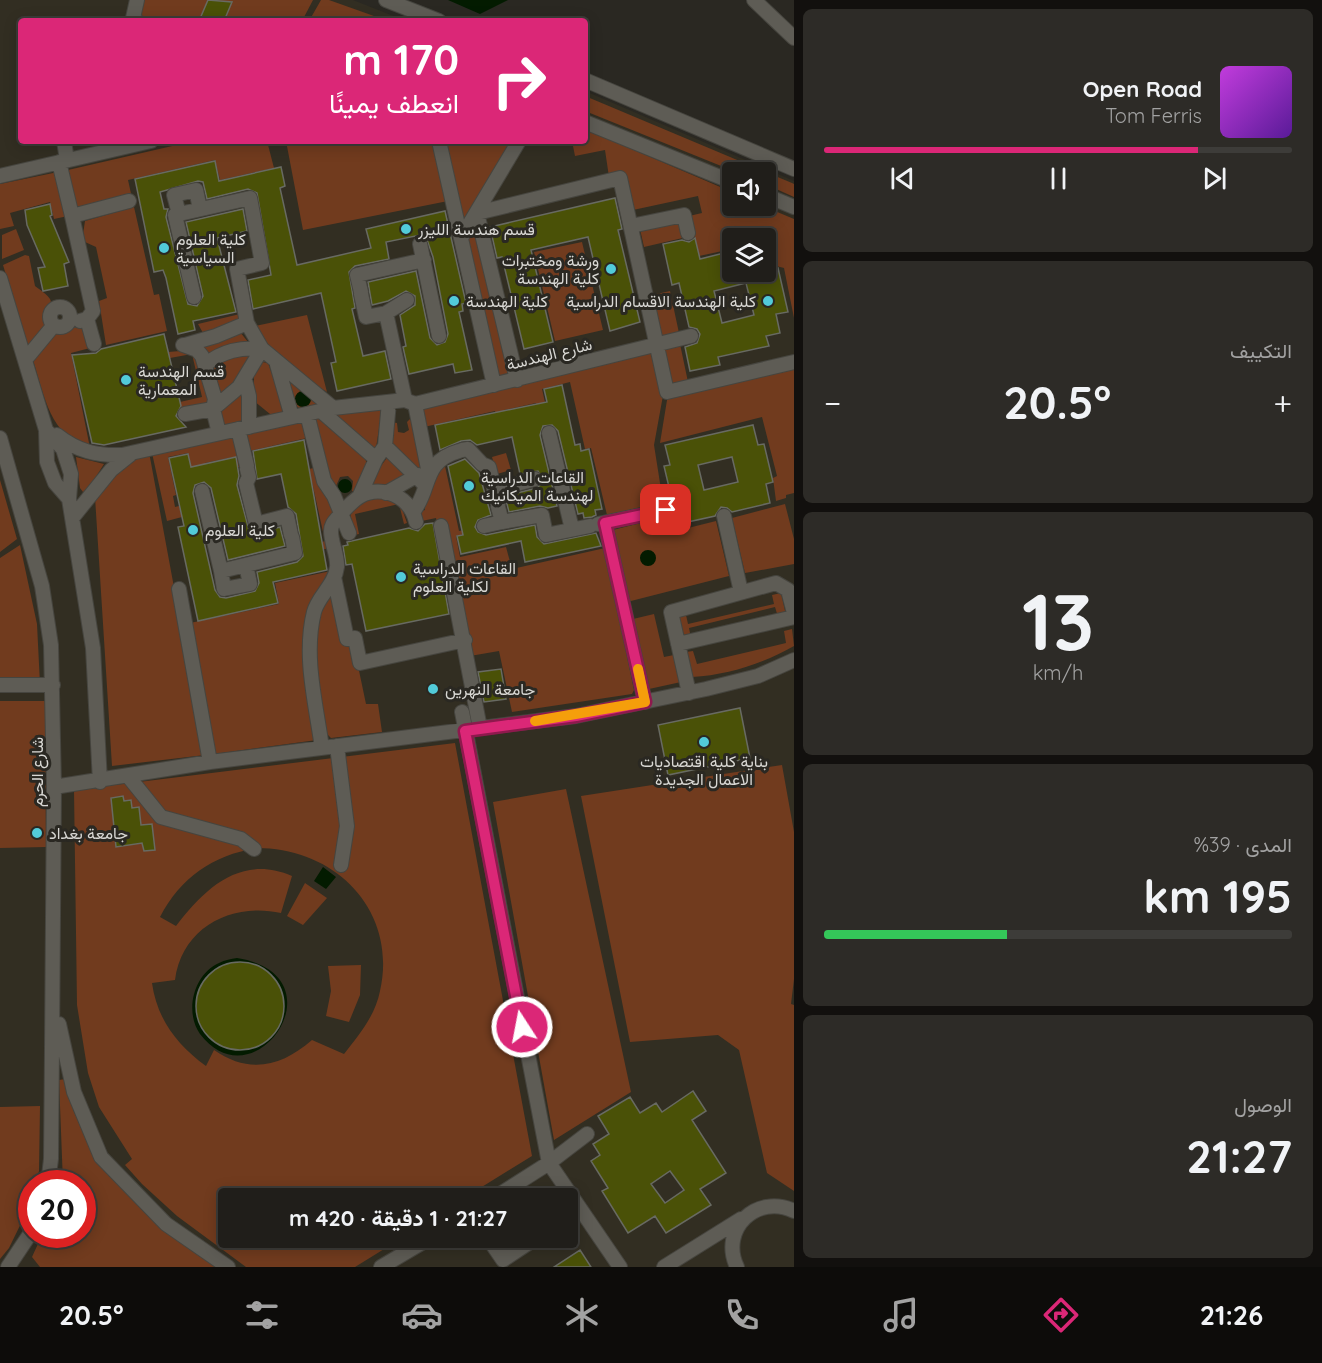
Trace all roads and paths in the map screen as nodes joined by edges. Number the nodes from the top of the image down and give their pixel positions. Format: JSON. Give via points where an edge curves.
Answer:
{"nodes":[{"id":1,"x":137,"y":0,"type":"edge"},
{"id":2,"x":386,"y":0,"type":"edge"},
{"id":3,"x":754,"y":0,"type":"edge"},
{"id":4,"x":133,"y":18,"type":"edge"},
{"id":5,"x":431,"y":18,"type":"edge"},
{"id":6,"x":794,"y":38,"type":"edge"},
{"id":7,"x":588,"y":81,"type":"edge"},
{"id":8,"x":588,"y":123,"type":"edge"},
{"id":9,"x":64,"y":144,"type":"edge"},
{"id":10,"x":138,"y":144,"type":"edge"},
{"id":11,"x":441,"y":144,"type":"edge"},
{"id":12,"x":517,"y":144,"type":"edge"},
{"id":13,"x":63,"y":161,"type":"junction"},
{"id":14,"x":794,"y":168,"type":"edge"},
{"id":15,"x":0,"y":176,"type":"edge"},
{"id":16,"x":722,"y":178,"type":"edge"},
{"id":17,"x":776,"y":200,"type":"edge"},
{"id":18,"x":129,"y":201,"type":"dead end"},
{"id":19,"x":794,"y":207,"type":"edge"},
{"id":20,"x":200,"y":209,"type":"junction"},
{"id":21,"x":477,"y":213,"type":"junction"},
{"id":22,"x":179,"y":214,"type":"junction"},
{"id":23,"x":72,"y":216,"type":"junction"},
{"id":24,"x":631,"y":226,"type":"junction"},
{"id":25,"x":688,"y":233,"type":"dead end"},
{"id":26,"x":461,"y":238,"type":"junction"},
{"id":27,"x":420,"y":244,"type":"dead end"},
{"id":28,"x":424,"y":260,"type":"junction"},
{"id":29,"x":0,"y":278,"type":"edge"},
{"id":30,"x":431,"y":294,"type":"junction"},
{"id":31,"x":195,"y":297,"type":"dead end"},
{"id":32,"x":386,"y":313,"type":"junction"},
{"id":33,"x":87,"y":319,"type":"junction"},
{"id":34,"x":247,"y":323,"type":"junction"},
{"id":35,"x":440,"y":336,"type":"dead end"},
{"id":36,"x":691,"y":336,"type":"dead end"},
{"id":37,"x":94,"y":344,"type":"dead end"},
{"id":38,"x":657,"y":345,"type":"junction"},
{"id":39,"x":262,"y":349,"type":"junction"},
{"id":40,"x":25,"y":360,"type":"junction"},
{"id":41,"x":276,"y":361,"type":"junction"},
{"id":42,"x":794,"y":362,"type":"edge"},
{"id":43,"x":206,"y":364,"type":"junction"},
{"id":44,"x":245,"y":380,"type":"junction"},
{"id":45,"x":518,"y":380,"type":"junction"},
{"id":46,"x":495,"y":385,"type":"junction"},
{"id":47,"x":389,"y":402,"type":"junction"},
{"id":48,"x":410,"y":402,"type":"junction"},
{"id":49,"x":213,"y":409,"type":"junction"},
{"id":50,"x":327,"y":409,"type":"junction"},
{"id":51,"x":185,"y":414,"type":"dead end"},
{"id":52,"x":307,"y":414,"type":"junction"},
{"id":53,"x":292,"y":417,"type":"junction"},
{"id":54,"x":45,"y":426,"type":"junction"},
{"id":55,"x":244,"y":428,"type":"junction"},
{"id":56,"x":219,"y":433,"type":"junction"},
{"id":57,"x":549,"y":433,"type":"dead end"},
{"id":58,"x":0,"y":438,"type":"edge"},
{"id":59,"x":385,"y":446,"type":"junction"},
{"id":60,"x":136,"y":451,"type":"junction"},
{"id":61,"x":376,"y":459,"type":"junction"},
{"id":62,"x":559,"y":473,"type":"junction"},
{"id":63,"x":424,"y":477,"type":"junction"},
{"id":64,"x":202,"y":491,"type":"dead end"},
{"id":65,"x":386,"y":493,"type":"junction"},
{"id":66,"x":360,"y":495,"type":"junction"},
{"id":67,"x":69,"y":499,"type":"junction"},
{"id":68,"x":497,"y":500,"type":"junction"},
{"id":69,"x":666,"y":510,"type":"dead end"},
{"id":70,"x":340,"y":514,"type":"junction"},
{"id":71,"x":73,"y":516,"type":"junction"},
{"id":72,"x":724,"y":516,"type":"dead end"},
{"id":73,"x":502,"y":522,"type":"junction"},
{"id":74,"x":596,"y":525,"type":"junction"},
{"id":75,"x":441,"y":526,"type":"dead end"},
{"id":76,"x":484,"y":526,"type":"dead end"},
{"id":77,"x":572,"y":529,"type":"junction"},
{"id":78,"x":349,"y":533,"type":"dead end"},
{"id":79,"x":246,"y":565,"type":"junction"},
{"id":80,"x":220,"y":571,"type":"junction"},
{"id":81,"x":334,"y":577,"type":"junction"},
{"id":82,"x":179,"y":590,"type":"dead end"},
{"id":83,"x":741,"y":592,"type":"junction"},
{"id":84,"x":794,"y":615,"type":"edge"},
{"id":85,"x":465,"y":640,"type":"junction"},
{"id":86,"x":678,"y":644,"type":"junction"},
{"id":87,"x":794,"y":660,"type":"edge"},
{"id":88,"x":0,"y":685,"type":"edge"},
{"id":89,"x":53,"y":685,"type":"junction"},
{"id":90,"x":689,"y":693,"type":"junction"},
{"id":91,"x":645,"y":702,"type":"junction"},
{"id":92,"x":462,"y":712,"type":"dead end"},
{"id":93,"x":480,"y":728,"type":"junction"},
{"id":94,"x":465,"y":731,"type":"junction"},
{"id":95,"x":337,"y":746,"type":"junction"},
{"id":96,"x":322,"y":748,"type":"junction"},
{"id":97,"x":210,"y":762,"type":"junction"},
{"id":98,"x":128,"y":776,"type":"junction"},
{"id":99,"x":100,"y":782,"type":"junction"},
{"id":100,"x":54,"y":787,"type":"junction"},
{"id":101,"x":254,"y":849,"type":"dead end"},
{"id":102,"x":341,"y":865,"type":"dead end"},
{"id":103,"x":52,"y":986,"type":"junction"},
{"id":104,"x":586,"y":1134,"type":"dead end"},
{"id":105,"x":549,"y":1163,"type":"junction"},
{"id":106,"x":50,"y":1170,"type":"edge"},
{"id":107,"x":510,"y":1188,"type":"edge"},
{"id":108,"x":794,"y":1212,"type":"edge"},
{"id":109,"x":746,"y":1215,"type":"junction"},
{"id":110,"x":21,"y":1248,"type":"edge"},
{"id":111,"x":413,"y":1248,"type":"edge"},
{"id":112,"x":495,"y":1248,"type":"edge"},
{"id":113,"x":521,"y":1248,"type":"edge"},
{"id":114,"x":737,"y":1266,"type":"edge"},
{"id":115,"x":8,"y":1267,"type":"edge"},
{"id":116,"x":228,"y":1267,"type":"edge"},
{"id":117,"x":381,"y":1267,"type":"edge"},
{"id":118,"x":620,"y":1267,"type":"edge"},
{"id":119,"x":664,"y":1267,"type":"edge"}],
"edges":[{"from":1,"to":4,"type":"street"},
{"from":2,"to":5,"type":"street"},
{"from":3,"to":6,"type":"street"},
{"from":7,"to":14,"type":"street"},
{"from":8,"to":16,"type":"street"},
{"from":9,"to":13,"type":"street"},
{"from":10,"to":13,"type":"street"},
{"from":11,"to":26,"type":"street"},
{"from":12,"to":21,"type":"street"},
{"from":13,"to":15,"type":"street"},
{"from":13,"to":23,"type":"street"},
{"from":17,"to":19,"type":"street"},
{"from":18,"to":23,"type":"street"},
{"from":20,"to":22,"type":"street"},
{"from":20,"to":22,"type":"street","via":[[196,190],[174,195]]},
{"from":20,"to":34,"type":"street","via":[[250,198],[262,263],[237,269]]},
{"from":21,"to":24,"type":"street","via":[[620,178]]},
{"from":21,"to":26,"type":"street"},
{"from":21,"to":45,"type":"street"},
{"from":22,"to":31,"type":"street","via":[[175,215]]},
{"from":23,"to":33,"type":"street","via":[[93,311]]},
{"from":24,"to":25,"type":"street","via":[[684,215]]},
{"from":24,"to":38,"type":"street"},
{"from":26,"to":46,"type":"street"},
{"from":27,"to":28,"type":"street"},
{"from":28,"to":30,"type":"street"},
{"from":28,"to":32,"type":"street","via":[[357,275],[366,317]]},
{"from":29,"to":40,"type":"street"},
{"from":30,"to":32,"type":"street","via":[[408,300]]},
{"from":30,"to":35,"type":"street"},
{"from":32,"to":48,"type":"street"},
{"from":33,"to":37,"type":"street"},
{"from":33,"to":40,"type":"street","via":[[60,324]]},
{"from":34,"to":39,"type":"street"},
{"from":34,"to":43,"type":"street","via":[[183,345],[197,350]]},
{"from":36,"to":38,"type":"street","name":"شارع الهندسة"},
{"from":38,"to":42,"type":"street","via":[[667,392]]},
{"from":38,"to":45,"type":"street","name":"شارع الهندسة"},
{"from":39,"to":41,"type":"street"},
{"from":39,"to":43,"type":"street","via":[[226,352]]},
{"from":39,"to":44,"type":"street"},
{"from":40,"to":54,"type":"street"},
{"from":41,"to":50,"type":"street"},
{"from":41,"to":53,"type":"street"},
{"from":43,"to":49,"type":"street","via":[[215,399]]},
{"from":44,"to":49,"type":"street"},
{"from":44,"to":55,"type":"street","via":[[249,396]]},
{"from":45,"to":46,"type":"street","name":"شارع الهندسة"},
{"from":46,"to":48,"type":"street","name":"شارع الهندسة"},
{"from":47,"to":48,"type":"street","name":"شارع الهندسة"},
{"from":47,"to":50,"type":"street","name":"شارع الهندسة"},
{"from":47,"to":59,"type":"street"},
{"from":48,"to":63,"type":"street"},
{"from":49,"to":51,"type":"street"},
{"from":49,"to":56,"type":"street"},
{"from":50,"to":52,"type":"street","name":"شارع الهندسة"},
{"from":50,"to":61,"type":"street"},
{"from":52,"to":53,"type":"street","name":"شارع الهندسة"},
{"from":52,"to":70,"type":"street","via":[[324,481]]},
{"from":53,"to":55,"type":"street","name":"شارع الهندسة"},
{"from":54,"to":60,"type":"street","name":"شارع الهندسة","via":[[86,452],[107,455]]},
{"from":54,"to":67,"type":"street","via":[[50,473]]},
{"from":54,"to":67,"type":"street","via":[[68,461]]},
{"from":55,"to":56,"type":"street","name":"شارع الهندسة"},
{"from":55,"to":79,"type":"street","via":[[249,477],[246,483],[256,524],[287,516],[296,553]]},
{"from":56,"to":60,"type":"street","name":"شارع الهندسة"},
{"from":57,"to":62,"type":"street"},
{"from":58,"to":89,"type":"street","name":"شارع الحرم","via":[[42,586]]},
{"from":59,"to":61,"type":"street"},
{"from":59,"to":63,"type":"street"},
{"from":60,"to":71,"type":"street","via":[[111,470]]},
{"from":61,"to":66,"type":"street"},
{"from":62,"to":68,"type":"street","via":[[537,479]]},
{"from":62,"to":77,"type":"street"},
{"from":63,"to":65,"type":"street"},
{"from":63,"to":65,"type":"street","via":[[414,517],[400,498]]},
{"from":63,"to":68,"type":"street","via":[[442,459],[468,449],[489,467]]},
{"from":64,"to":80,"type":"street"},
{"from":65,"to":66,"type":"street"},
{"from":66,"to":70,"type":"street"},
{"from":67,"to":71,"type":"street"},
{"from":68,"to":73,"type":"street"},
{"from":69,"to":74,"type":"street"},
{"from":70,"to":78,"type":"street"},
{"from":70,"to":81,"type":"street","via":[[331,528],[337,566]]},
{"from":71,"to":99,"type":"street","via":[[93,648]]},
{"from":72,"to":83,"type":"street"},
{"from":73,"to":76,"type":"street"},
{"from":73,"to":77,"type":"street","via":[[542,514],[546,535]]},
{"from":74,"to":77,"type":"street"},
{"from":74,"to":91,"type":"street"},
{"from":75,"to":85,"type":"street"},
{"from":79,"to":80,"type":"street"},
{"from":79,"to":80,"type":"street","via":[[250,584],[224,589]]},
{"from":81,"to":85,"type":"street","via":[[347,639],[355,638],[360,663]]},
{"from":81,"to":96,"type":"street","via":[[314,608],[309,636]]},
{"from":82,"to":97,"type":"street"},
{"from":83,"to":84,"type":"street","via":[[776,583],[783,585]]},
{"from":83,"to":86,"type":"street","via":[[670,612]]},
{"from":84,"to":86,"type":"street"},
{"from":85,"to":93,"type":"street"},
{"from":86,"to":90,"type":"street"},
{"from":87,"to":90,"type":"street","via":[[758,676]]},
{"from":88,"to":89,"type":"street"},
{"from":89,"to":100,"type":"street","name":"شارع الحرم"},
{"from":90,"to":91,"type":"street"},
{"from":91,"to":93,"type":"street","via":[[576,716]]},
{"from":92,"to":94,"type":"street"},
{"from":93,"to":94,"type":"street"},
{"from":94,"to":95,"type":"street"},
{"from":94,"to":105,"type":"street"},
{"from":95,"to":96,"type":"street"},
{"from":95,"to":102,"type":"street","via":[[347,826]]},
{"from":96,"to":97,"type":"street"},
{"from":97,"to":98,"type":"street"},
{"from":98,"to":99,"type":"street"},
{"from":98,"to":101,"type":"street","via":[[161,817],[241,839]]},
{"from":99,"to":100,"type":"street"},
{"from":100,"to":103,"type":"street","name":"شارع الحرم"},
{"from":103,"to":106,"type":"street","name":"شارع الحرم"},
{"from":103,"to":116,"type":"street","via":[[74,1092],[101,1157],[166,1224]]},
{"from":104,"to":105,"type":"street"},
{"from":105,"to":107,"type":"street"},
{"from":105,"to":118,"type":"street"},
{"from":108,"to":109,"type":"street","via":[[771,1206]]},
{"from":109,"to":114,"type":"street","via":[[733,1239]]},
{"from":109,"to":119,"type":"street"},
{"from":110,"to":115,"type":"street"},
{"from":111,"to":117,"type":"street"},
{"from":112,"to":113,"type":"street","via":[[503,1260]]}]}
